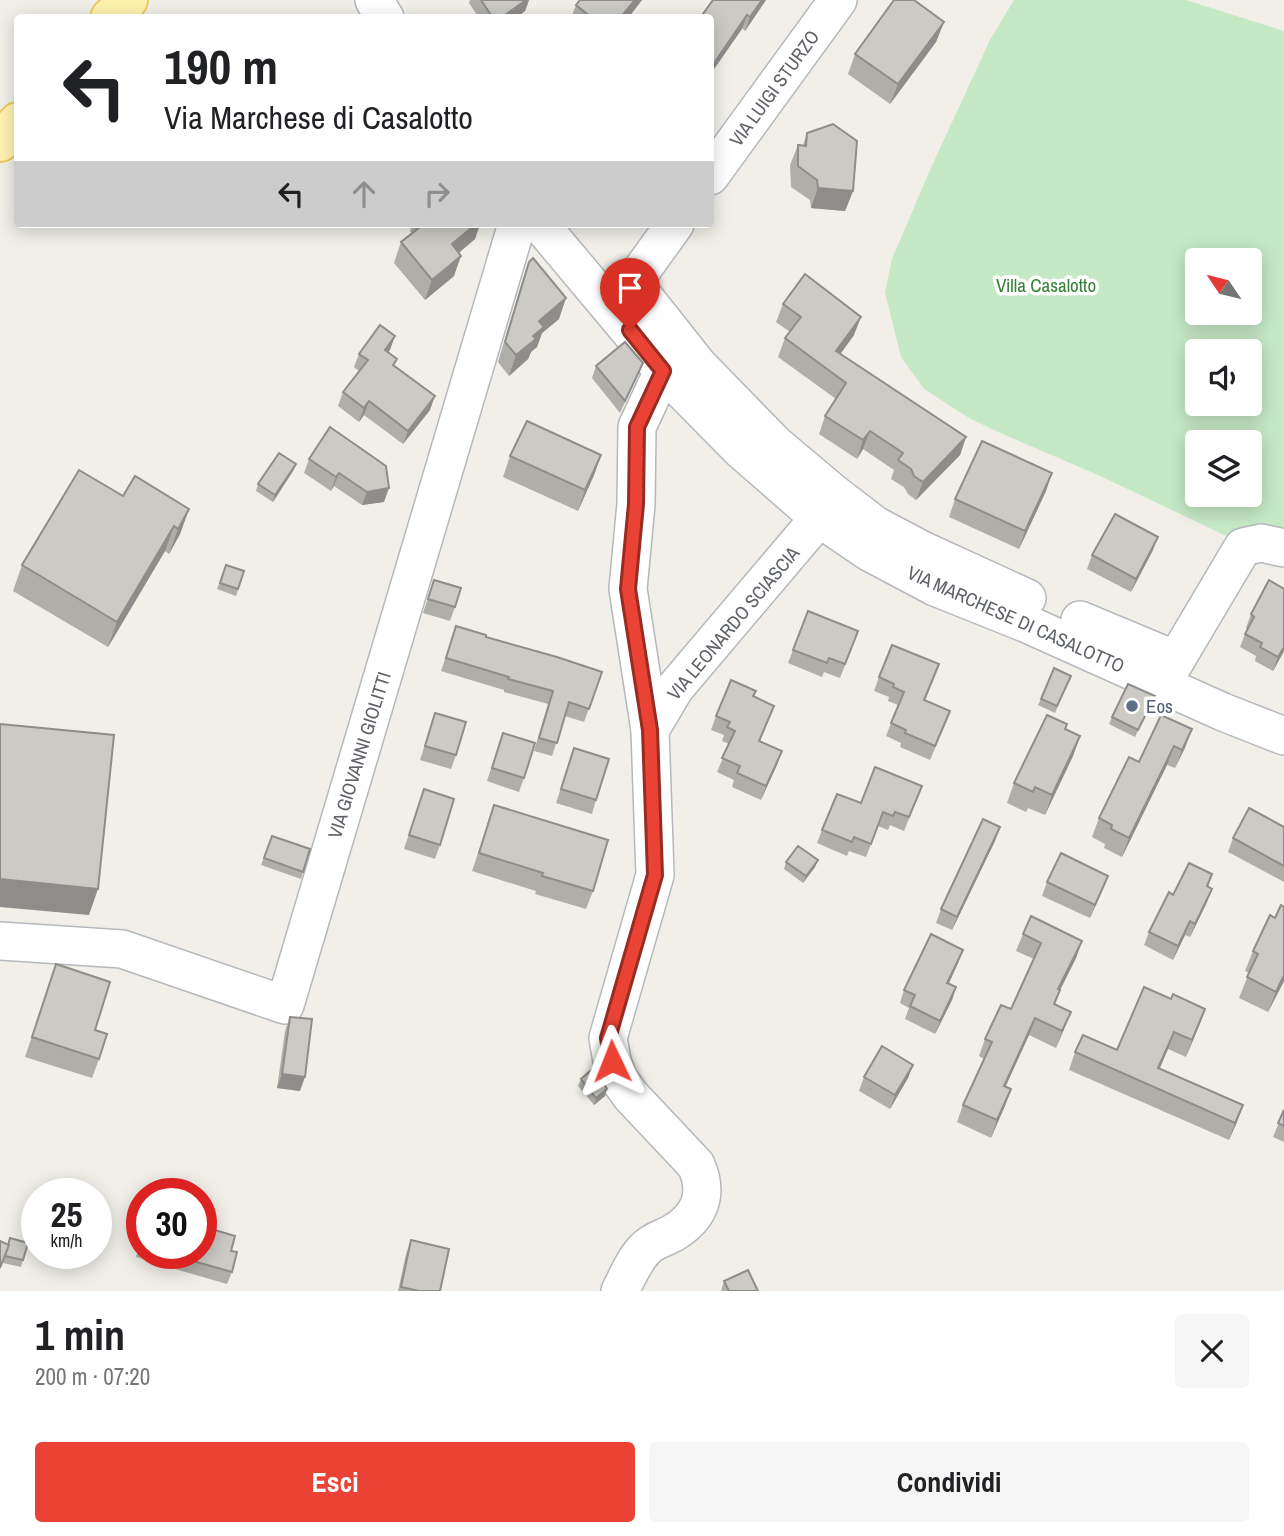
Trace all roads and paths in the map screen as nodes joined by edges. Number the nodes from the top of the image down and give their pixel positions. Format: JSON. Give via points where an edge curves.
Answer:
{"nodes":[{"id":1,"x":128,"y":0,"type":"edge"},
{"id":2,"x":838,"y":0,"type":"edge"},
{"id":3,"x":114,"y":14,"type":"edge"},
{"id":4,"x":14,"y":126,"type":"edge"},
{"id":5,"x":0,"y":142,"type":"edge"},
{"id":6,"x":714,"y":170,"type":"edge"},
{"id":7,"x":516,"y":228,"type":"edge"},
{"id":8,"x":545,"y":228,"type":"edge"},
{"id":9,"x":673,"y":228,"type":"edge"},
{"id":10,"x":623,"y":296,"type":"junction"},
{"id":11,"x":663,"y":371,"type":"junction"},
{"id":12,"x":820,"y":518,"type":"junction"},
{"id":13,"x":1284,"y":548,"type":"edge"},
{"id":14,"x":1169,"y":672,"type":"junction"},
{"id":15,"x":650,"y":730,"type":"junction"},
{"id":16,"x":1284,"y":736,"type":"edge"},
{"id":17,"x":0,"y":941,"type":"edge"},
{"id":18,"x":620,"y":1291,"type":"edge"}],
"edges":[{"from":1,"to":3,"type":"main road"},
{"from":2,"to":6,"type":"street","name":"VIA LUIGI STURZO"},
{"from":4,"to":5,"type":"main road"},
{"from":7,"to":17,"type":"street","name":"VIA GIOVANNI GIOLITTI","via":[[285,1005],[122,949]]},
{"from":8,"to":10,"type":"street","name":"VIA MARCHESE DI CASALOTTO"},
{"from":9,"to":10,"type":"street"},
{"from":10,"to":11,"type":"street","name":"VIA MARCHESE DI CASALOTTO"},
{"from":10,"to":14,"type":"street","via":[[766,434],[875,526]]},
{"from":11,"to":12,"type":"street","name":"VIA MARCHESE DI CASALOTTO","via":[[741,450]]},
{"from":11,"to":15,"type":"street","via":[[637,427],[628,589]]},
{"from":12,"to":14,"type":"street","name":"VIA MARCHESE DI CASALOTTO","via":[[869,552],[935,587]]},
{"from":12,"to":15,"type":"street","name":"VIA LEONARDO SCIASCIA","via":[[675,688]]},
{"from":13,"to":14,"type":"street","via":[[1261,543],[1243,547]]},
{"from":14,"to":16,"type":"street","name":"VIA MARCHESE DI CASALOTTO","via":[[1223,712]]},
{"from":15,"to":18,"type":"street","via":[[655,875],[608,1038],[618,1078],[696,1165],[703,1193],[691,1219],[646,1248]]}]}
